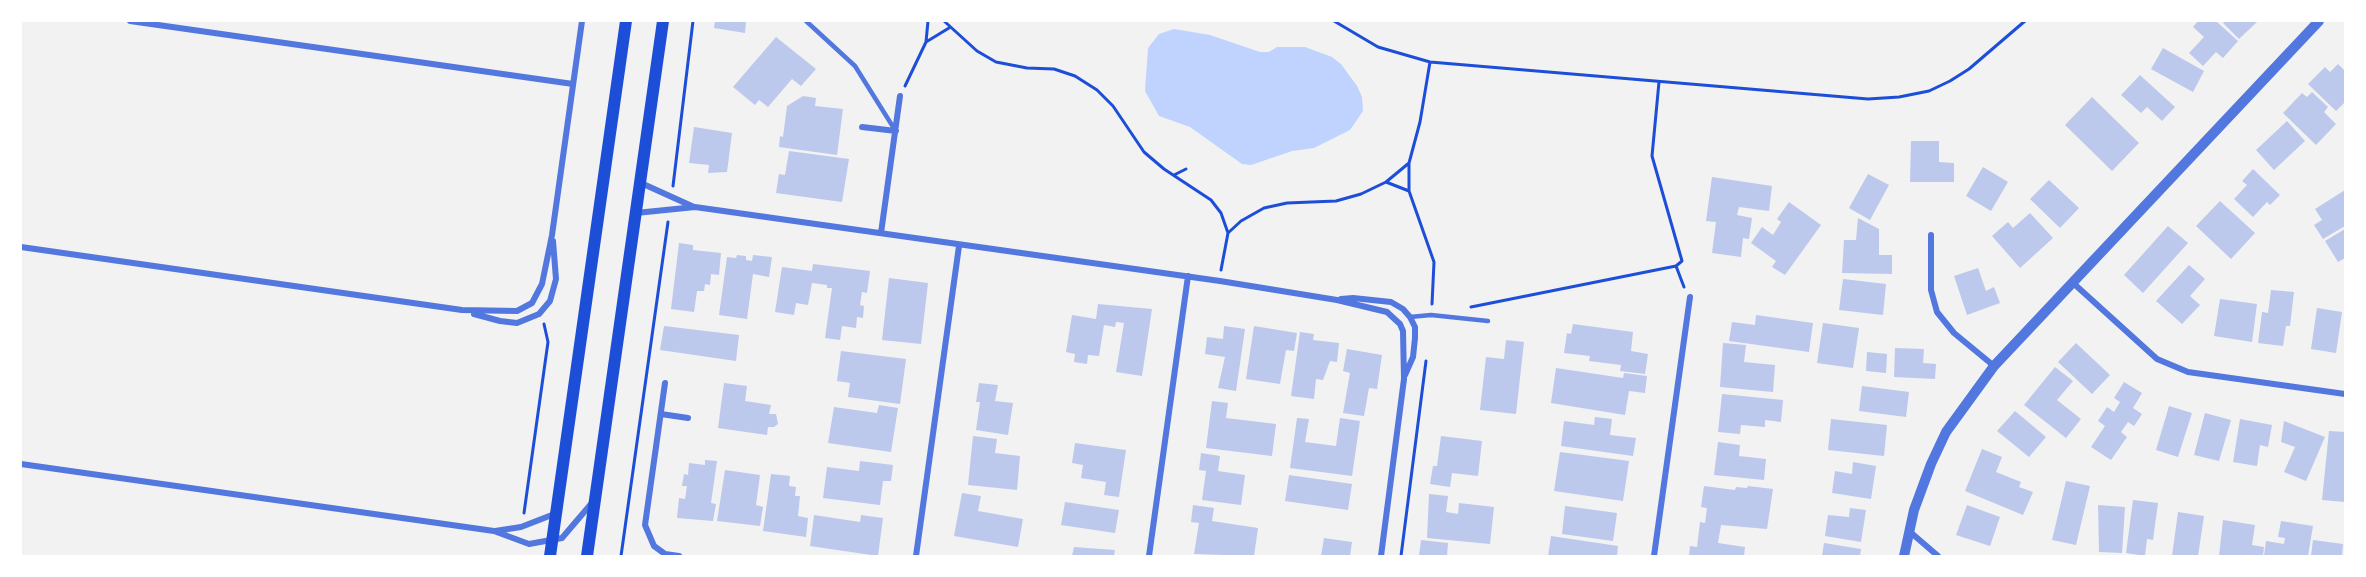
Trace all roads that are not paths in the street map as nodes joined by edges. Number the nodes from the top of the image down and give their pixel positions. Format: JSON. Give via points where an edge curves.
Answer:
{"nodes":[{"id":1,"x":130,"y":21,"type":"edge"},
{"id":2,"x":582,"y":21,"type":"edge"},
{"id":3,"x":626,"y":21,"type":"edge"},
{"id":4,"x":663,"y":21,"type":"edge"},
{"id":5,"x":806,"y":21,"type":"edge"},
{"id":6,"x":2319,"y":21,"type":"edge"},
{"id":7,"x":573,"y":84,"type":"junction"},
{"id":8,"x":900,"y":96,"type":"road end"},
{"id":9,"x":862,"y":127,"type":"dead end"},
{"id":10,"x":896,"y":131,"type":"junction"},
{"id":11,"x":640,"y":182,"type":"junction"},
{"id":12,"x":695,"y":207,"type":"junction"},
{"id":13,"x":636,"y":213,"type":"junction"},
{"id":14,"x":881,"y":233,"type":"junction"},
{"id":15,"x":552,"y":235,"type":"junction"},
{"id":16,"x":1931,"y":235,"type":"dead end"},
{"id":17,"x":959,"y":246,"type":"junction"},
{"id":18,"x":21,"y":247,"type":"edge"},
{"id":19,"x":1188,"y":276,"type":"junction"},
{"id":20,"x":2072,"y":282,"type":"junction"},
{"id":21,"x":1690,"y":297,"type":"road end"},
{"id":22,"x":1337,"y":300,"type":"junction"},
{"id":23,"x":462,"y":310,"type":"junction"},
{"id":24,"x":1410,"y":317,"type":"junction"},
{"id":25,"x":1488,"y":321,"type":"dead end"},
{"id":26,"x":1400,"y":324,"type":"junction"},
{"id":27,"x":1994,"y":366,"type":"junction"},
{"id":28,"x":1404,"y":378,"type":"junction"},
{"id":29,"x":665,"y":383,"type":"dead end"},
{"id":30,"x":2345,"y":394,"type":"edge"},
{"id":31,"x":661,"y":414,"type":"junction"},
{"id":32,"x":688,"y":418,"type":"dead end"},
{"id":33,"x":21,"y":464,"type":"edge"},
{"id":34,"x":595,"y":499,"type":"junction"},
{"id":35,"x":556,"y":513,"type":"junction"},
{"id":36,"x":1909,"y":530,"type":"junction"},
{"id":37,"x":495,"y":531,"type":"junction"},
{"id":38,"x":553,"y":541,"type":"junction"},
{"id":39,"x":550,"y":556,"type":"edge"},
{"id":40,"x":587,"y":556,"type":"edge"},
{"id":41,"x":679,"y":556,"type":"edge"},
{"id":42,"x":916,"y":556,"type":"edge"},
{"id":43,"x":1149,"y":556,"type":"edge"},
{"id":44,"x":1381,"y":556,"type":"edge"},
{"id":45,"x":1654,"y":556,"type":"edge"},
{"id":46,"x":1904,"y":556,"type":"edge"},
{"id":47,"x":1938,"y":556,"type":"edge"}],
"edges":[{"from":1,"to":7,"type":"street"},
{"from":2,"to":7,"type":"street"},
{"from":3,"to":35,"type":"main road"},
{"from":4,"to":11,"type":"main road"},
{"from":5,"to":10,"type":"lane","via":[[855,66]]},
{"from":6,"to":20,"type":"street"},
{"from":7,"to":15,"type":"street"},
{"from":8,"to":10,"type":"street"},
{"from":9,"to":10,"type":"street"},
{"from":10,"to":14,"type":"street"},
{"from":11,"to":12,"type":"street"},
{"from":11,"to":13,"type":"main road"},
{"from":12,"to":13,"type":"street"},
{"from":12,"to":14,"type":"street"},
{"from":13,"to":34,"type":"main road"},
{"from":14,"to":17,"type":"street"},
{"from":15,"to":23,"type":"street","via":[[540,291],[532,303],[505,313]]},
{"from":15,"to":23,"type":"street","via":[[556,279],[550,301],[538,314],[508,323]]},
{"from":16,"to":27,"type":"street","via":[[1931,290],[1937,312],[1954,333]]},
{"from":17,"to":19,"type":"street"},
{"from":17,"to":42,"type":"street"},
{"from":18,"to":23,"type":"street"},
{"from":19,"to":22,"type":"street"},
{"from":19,"to":43,"type":"street"},
{"from":20,"to":27,"type":"street"},
{"from":20,"to":30,"type":"street","via":[[2157,358],[2188,372]]},
{"from":21,"to":45,"type":"street"},
{"from":22,"to":24,"type":"street","via":[[1391,302]]},
{"from":22,"to":26,"type":"street","via":[[1387,312]]},
{"from":24,"to":25,"type":"lane","via":[[1431,315]]},
{"from":24,"to":26,"type":"street"},
{"from":24,"to":28,"type":"street","via":[[1415,327],[1414,348]]},
{"from":26,"to":28,"type":"street"},
{"from":27,"to":36,"type":"street","via":[[1946,432],[1921,489]]},
{"from":28,"to":44,"type":"street"},
{"from":29,"to":31,"type":"street"},
{"from":31,"to":32,"type":"street"},
{"from":31,"to":41,"type":"street","via":[[645,525],[654,546],[665,554]]},
{"from":33,"to":37,"type":"street"},
{"from":34,"to":38,"type":"street","via":[[568,533]]},
{"from":34,"to":40,"type":"main road"},
{"from":35,"to":37,"type":"street","via":[[521,527]]},
{"from":35,"to":38,"type":"main road"},
{"from":36,"to":46,"type":"street"},
{"from":36,"to":47,"type":"street"},
{"from":37,"to":38,"type":"street","via":[[529,544]]},
{"from":38,"to":39,"type":"main road"}]}
